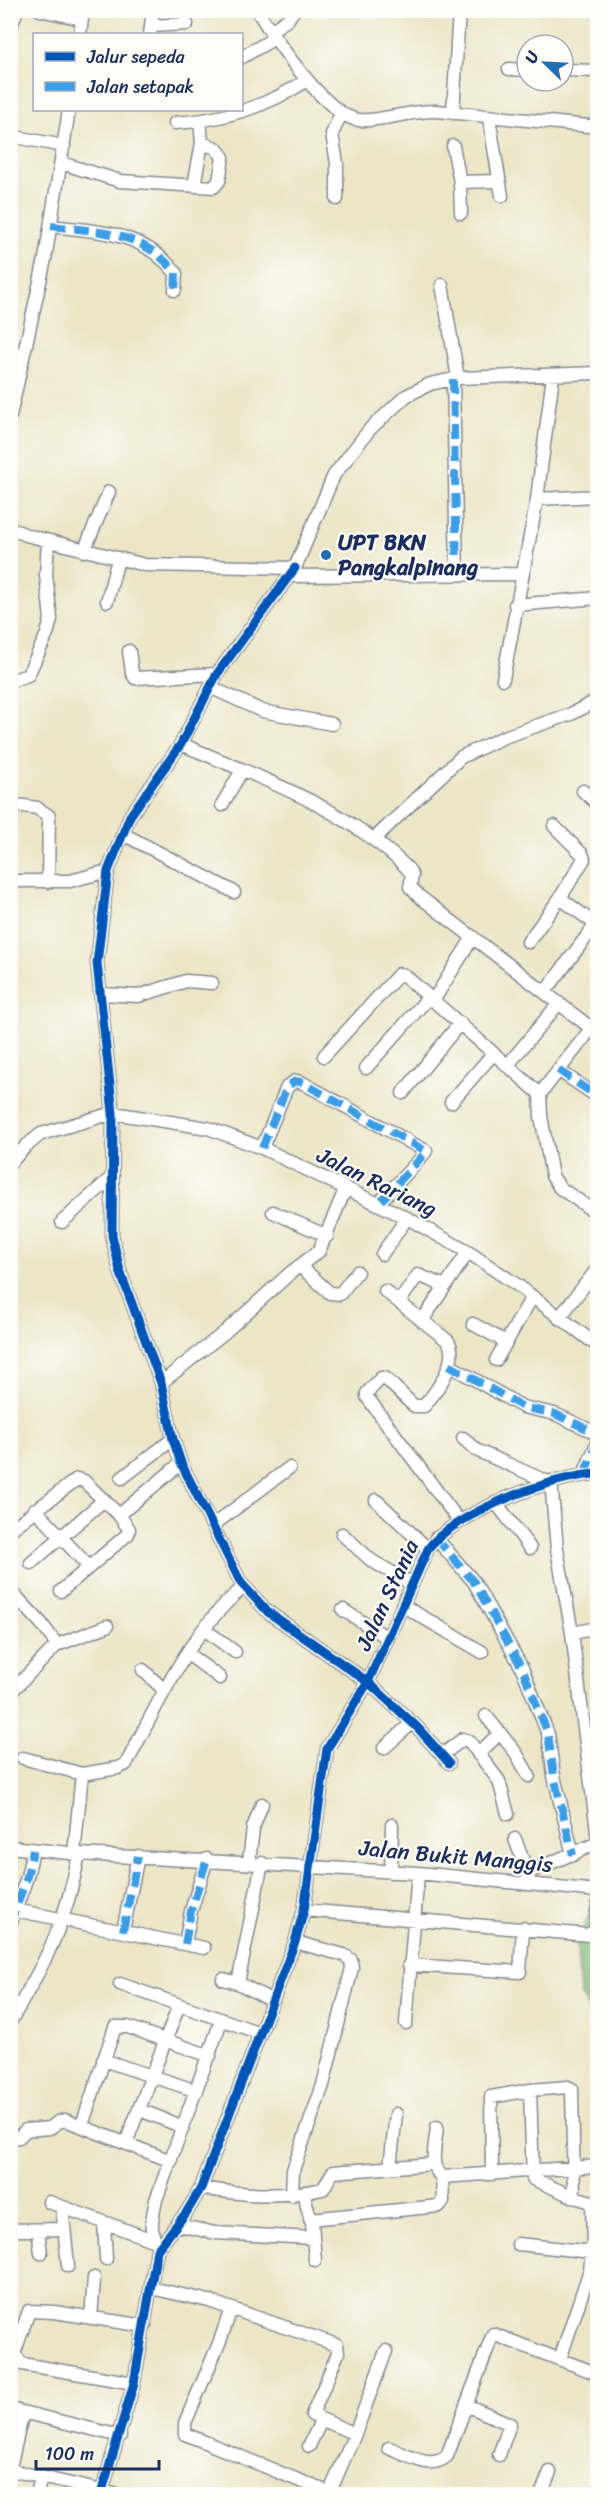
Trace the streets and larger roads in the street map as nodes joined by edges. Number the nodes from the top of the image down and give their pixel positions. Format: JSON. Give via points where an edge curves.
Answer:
{"nodes":[{"id":1,"x":17,"y":10,"type":"edge"},
{"id":2,"x":40,"y":10,"type":"edge"},
{"id":3,"x":153,"y":10,"type":"edge"},
{"id":4,"x":257,"y":10,"type":"edge"},
{"id":5,"x":294,"y":10,"type":"edge"},
{"id":6,"x":459,"y":10,"type":"edge"},
{"id":7,"x":82,"y":15,"type":"edge"},
{"id":8,"x":187,"y":24,"type":"dead end"},
{"id":9,"x":10,"y":28,"type":"edge"},
{"id":10,"x":150,"y":30,"type":"edge"},
{"id":11,"x":80,"y":33,"type":"edge"},
{"id":12,"x":272,"y":35,"type":"junction"},
{"id":13,"x":243,"y":56,"type":"edge"},
{"id":14,"x":509,"y":69,"type":"dead end"},
{"id":15,"x":515,"y":69,"type":"edge"},
{"id":16,"x":575,"y":70,"type":"edge"},
{"id":17,"x":597,"y":71,"type":"edge"},
{"id":18,"x":307,"y":80,"type":"junction"},
{"id":19,"x":69,"y":111,"type":"edge"},
{"id":20,"x":453,"y":113,"type":"junction"},
{"id":21,"x":341,"y":114,"type":"junction"},
{"id":22,"x":489,"y":118,"type":"junction"},
{"id":23,"x":200,"y":122,"type":"junction"},
{"id":24,"x":175,"y":123,"type":"dead end"},
{"id":25,"x":597,"y":127,"type":"edge"},
{"id":26,"x":10,"y":136,"type":"edge"},
{"id":27,"x":202,"y":143,"type":"junction"},
{"id":28,"x":64,"y":146,"type":"junction"},
{"id":29,"x":453,"y":146,"type":"dead end"},
{"id":30,"x":61,"y":163,"type":"junction"},
{"id":31,"x":499,"y":181,"type":"junction"},
{"id":32,"x":460,"y":182,"type":"junction"},
{"id":33,"x":194,"y":184,"type":"junction"},
{"id":34,"x":502,"y":196,"type":"dead end"},
{"id":35,"x":337,"y":199,"type":"dead end"},
{"id":36,"x":461,"y":213,"type":"dead end"},
{"id":37,"x":51,"y":226,"type":"junction"},
{"id":38,"x":442,"y":285,"type":"dead end"},
{"id":39,"x":176,"y":290,"type":"dead end"},
{"id":40,"x":597,"y":373,"type":"edge"},
{"id":41,"x":553,"y":376,"type":"junction"},
{"id":42,"x":456,"y":379,"type":"junction"},
{"id":43,"x":10,"y":416,"type":"edge"},
{"id":44,"x":109,"y":492,"type":"dead end"},
{"id":45,"x":597,"y":496,"type":"edge"},
{"id":46,"x":537,"y":499,"type":"junction"},
{"id":47,"x":10,"y":528,"type":"edge"},
{"id":48,"x":48,"y":541,"type":"junction"},
{"id":49,"x":84,"y":551,"type":"junction"},
{"id":50,"x":118,"y":559,"type":"junction"},
{"id":51,"x":293,"y":572,"type":"junction"},
{"id":52,"x":457,"y":574,"type":"junction"},
{"id":53,"x":522,"y":574,"type":"junction"},
{"id":54,"x":597,"y":598,"type":"edge"},
{"id":55,"x":107,"y":601,"type":"dead end"},
{"id":56,"x":515,"y":605,"type":"junction"},
{"id":57,"x":129,"y":651,"type":"dead end"},
{"id":58,"x":217,"y":674,"type":"junction"},
{"id":59,"x":503,"y":679,"type":"dead end"},
{"id":60,"x":10,"y":681,"type":"edge"},
{"id":61,"x":210,"y":687,"type":"junction"},
{"id":62,"x":597,"y":700,"type":"edge"},
{"id":63,"x":332,"y":724,"type":"dead end"},
{"id":64,"x":181,"y":744,"type":"junction"},
{"id":65,"x":242,"y":770,"type":"junction"},
{"id":66,"x":583,"y":791,"type":"dead end"},
{"id":67,"x":10,"y":804,"type":"edge"},
{"id":68,"x":597,"y":804,"type":"edge"},
{"id":69,"x":222,"y":805,"type":"dead end"},
{"id":70,"x":554,"y":826,"type":"dead end"},
{"id":71,"x":123,"y":834,"type":"junction"},
{"id":72,"x":375,"y":838,"type":"junction"},
{"id":73,"x":108,"y":871,"type":"junction"},
{"id":74,"x":10,"y":881,"type":"edge"},
{"id":75,"x":48,"y":882,"type":"junction"},
{"id":76,"x":234,"y":892,"type":"dead end"},
{"id":77,"x":560,"y":898,"type":"junction"},
{"id":78,"x":597,"y":925,"type":"edge"},
{"id":79,"x":473,"y":937,"type":"junction"},
{"id":80,"x":528,"y":942,"type":"dead end"},
{"id":81,"x":212,"y":983,"type":"dead end"},
{"id":82,"x":545,"y":992,"type":"junction"},
{"id":83,"x":102,"y":994,"type":"junction"},
{"id":84,"x":431,"y":999,"type":"junction"},
{"id":85,"x":559,"y":1003,"type":"junction"},
{"id":86,"x":459,"y":1023,"type":"junction"},
{"id":87,"x":594,"y":1024,"type":"edge"},
{"id":88,"x":493,"y":1054,"type":"junction"},
{"id":89,"x":324,"y":1056,"type":"dead end"},
{"id":90,"x":507,"y":1066,"type":"junction"},
{"id":91,"x":366,"y":1068,"type":"dead end"},
{"id":92,"x":558,"y":1070,"type":"junction"},
{"id":93,"x":403,"y":1093,"type":"dead end"},
{"id":94,"x":540,"y":1094,"type":"junction"},
{"id":95,"x":597,"y":1097,"type":"edge"},
{"id":96,"x":451,"y":1102,"type":"dead end"},
{"id":97,"x":113,"y":1113,"type":"junction"},
{"id":98,"x":262,"y":1148,"type":"junction"},
{"id":99,"x":10,"y":1163,"type":"edge"},
{"id":100,"x":113,"y":1176,"type":"junction"},
{"id":101,"x":345,"y":1190,"type":"junction"},
{"id":102,"x":378,"y":1204,"type":"junction"},
{"id":103,"x":273,"y":1212,"type":"dead end"},
{"id":104,"x":597,"y":1214,"type":"edge"},
{"id":105,"x":407,"y":1218,"type":"junction"},
{"id":106,"x":62,"y":1222,"type":"dead end"},
{"id":107,"x":327,"y":1236,"type":"junction"},
{"id":108,"x":468,"y":1252,"type":"junction"},
{"id":109,"x":382,"y":1254,"type":"dead end"},
{"id":110,"x":300,"y":1266,"type":"junction"},
{"id":111,"x":357,"y":1272,"type":"dead end"},
{"id":112,"x":595,"y":1276,"type":"edge"},
{"id":113,"x":445,"y":1287,"type":"junction"},
{"id":114,"x":385,"y":1291,"type":"dead end"},
{"id":115,"x":532,"y":1297,"type":"junction"},
{"id":116,"x":399,"y":1302,"type":"junction"},
{"id":117,"x":559,"y":1318,"type":"junction"},
{"id":118,"x":422,"y":1320,"type":"junction"},
{"id":119,"x":472,"y":1324,"type":"dead end"},
{"id":120,"x":506,"y":1342,"type":"junction"},
{"id":121,"x":597,"y":1346,"type":"edge"},
{"id":122,"x":496,"y":1360,"type":"dead end"},
{"id":123,"x":449,"y":1365,"type":"junction"},
{"id":124,"x":161,"y":1383,"type":"junction"},
{"id":125,"x":597,"y":1434,"type":"edge"},
{"id":126,"x":463,"y":1438,"type":"dead end"},
{"id":127,"x":172,"y":1439,"type":"junction"},
{"id":128,"x":597,"y":1441,"type":"edge"},
{"id":129,"x":181,"y":1463,"type":"junction"},
{"id":130,"x":289,"y":1468,"type":"dead end"},
{"id":131,"x":584,"y":1474,"type":"junction"},
{"id":132,"x":597,"y":1474,"type":"edge"},
{"id":133,"x":122,"y":1478,"type":"dead end"},
{"id":134,"x":550,"y":1482,"type":"junction"},
{"id":135,"x":104,"y":1500,"type":"junction"},
{"id":136,"x":376,"y":1500,"type":"dead end"},
{"id":137,"x":497,"y":1504,"type":"junction"},
{"id":138,"x":35,"y":1509,"type":"junction"},
{"id":139,"x":119,"y":1515,"type":"junction"},
{"id":140,"x":459,"y":1521,"type":"junction"},
{"id":141,"x":212,"y":1526,"type":"junction"},
{"id":142,"x":10,"y":1530,"type":"edge"},
{"id":143,"x":342,"y":1534,"type":"dead end"},
{"id":144,"x":61,"y":1537,"type":"junction"},
{"id":145,"x":436,"y":1538,"type":"junction"},
{"id":146,"x":530,"y":1548,"type":"dead end"},
{"id":147,"x":428,"y":1549,"type":"junction"},
{"id":148,"x":31,"y":1563,"type":"dead end"},
{"id":149,"x":89,"y":1567,"type":"junction"},
{"id":150,"x":412,"y":1584,"type":"junction"},
{"id":151,"x":244,"y":1587,"type":"junction"},
{"id":152,"x":10,"y":1590,"type":"edge"},
{"id":153,"x":61,"y":1591,"type":"dead end"},
{"id":154,"x":402,"y":1605,"type":"junction"},
{"id":155,"x":343,"y":1610,"type":"dead end"},
{"id":156,"x":107,"y":1626,"type":"dead end"},
{"id":157,"x":204,"y":1629,"type":"junction"},
{"id":158,"x":597,"y":1629,"type":"edge"},
{"id":159,"x":572,"y":1633,"type":"junction"},
{"id":160,"x":387,"y":1638,"type":"junction"},
{"id":161,"x":57,"y":1645,"type":"junction"},
{"id":162,"x":235,"y":1652,"type":"dead end"},
{"id":163,"x":482,"y":1652,"type":"dead end"},
{"id":164,"x":188,"y":1654,"type":"junction"},
{"id":165,"x":143,"y":1670,"type":"dead end"},
{"id":166,"x":220,"y":1678,"type":"dead end"},
{"id":167,"x":368,"y":1682,"type":"junction"},
{"id":168,"x":164,"y":1690,"type":"junction"},
{"id":169,"x":10,"y":1693,"type":"edge"},
{"id":170,"x":486,"y":1716,"type":"dead end"},
{"id":171,"x":412,"y":1723,"type":"junction"},
{"id":172,"x":500,"y":1733,"type":"junction"},
{"id":173,"x":384,"y":1748,"type":"dead end"},
{"id":174,"x":478,"y":1754,"type":"junction"},
{"id":175,"x":23,"y":1758,"type":"dead end"},
{"id":176,"x":82,"y":1774,"type":"junction"},
{"id":177,"x":529,"y":1776,"type":"dead end"},
{"id":178,"x":595,"y":1793,"type":"edge"},
{"id":179,"x":262,"y":1804,"type":"dead end"},
{"id":180,"x":508,"y":1814,"type":"dead end"},
{"id":181,"x":392,"y":1824,"type":"dead end"},
{"id":182,"x":515,"y":1839,"type":"dead end"},
{"id":183,"x":597,"y":1841,"type":"edge"},
{"id":184,"x":10,"y":1847,"type":"edge"},
{"id":185,"x":33,"y":1850,"type":"junction"},
{"id":186,"x":77,"y":1854,"type":"junction"},
{"id":187,"x":573,"y":1855,"type":"junction"},
{"id":188,"x":138,"y":1856,"type":"junction"},
{"id":189,"x":207,"y":1859,"type":"junction"},
{"id":190,"x":256,"y":1863,"type":"junction"},
{"id":191,"x":311,"y":1867,"type":"junction"},
{"id":192,"x":391,"y":1872,"type":"junction"},
{"id":193,"x":418,"y":1873,"type":"junction"},
{"id":194,"x":529,"y":1877,"type":"junction"},
{"id":195,"x":597,"y":1891,"type":"edge"},
{"id":196,"x":597,"y":1903,"type":"edge"},
{"id":197,"x":13,"y":1909,"type":"edge"},
{"id":198,"x":304,"y":1910,"type":"junction"},
{"id":199,"x":64,"y":1918,"type":"junction"},
{"id":200,"x":412,"y":1921,"type":"junction"},
{"id":201,"x":10,"y":1925,"type":"edge"},
{"id":202,"x":523,"y":1928,"type":"junction"},
{"id":203,"x":123,"y":1931,"type":"junction"},
{"id":204,"x":295,"y":1942,"type":"junction"},
{"id":205,"x":184,"y":1944,"type":"junction"},
{"id":206,"x":204,"y":1948,"type":"dead end"},
{"id":207,"x":409,"y":1965,"type":"junction"},
{"id":208,"x":223,"y":1979,"type":"dead end"},
{"id":209,"x":238,"y":1983,"type":"junction"},
{"id":210,"x":120,"y":1984,"type":"dead end"},
{"id":211,"x":273,"y":2001,"type":"junction"},
{"id":212,"x":179,"y":2005,"type":"junction"},
{"id":213,"x":221,"y":2021,"type":"junction"},
{"id":214,"x":10,"y":2022,"type":"edge"},
{"id":215,"x":406,"y":2023,"type":"dead end"},
{"id":216,"x":260,"y":2033,"type":"junction"},
{"id":217,"x":167,"y":2040,"type":"junction"},
{"id":218,"x":210,"y":2056,"type":"junction"},
{"id":219,"x":103,"y":2060,"type":"junction"},
{"id":220,"x":154,"y":2076,"type":"junction"},
{"id":221,"x":530,"y":2090,"type":"junction"},
{"id":222,"x":197,"y":2091,"type":"junction"},
{"id":223,"x":141,"y":2110,"type":"junction"},
{"id":224,"x":396,"y":2114,"type":"dead end"},
{"id":225,"x":82,"y":2125,"type":"junction"},
{"id":226,"x":183,"y":2127,"type":"junction"},
{"id":227,"x":438,"y":2127,"type":"dead end"},
{"id":228,"x":10,"y":2138,"type":"edge"},
{"id":229,"x":126,"y":2143,"type":"junction"},
{"id":230,"x":171,"y":2161,"type":"junction"},
{"id":231,"x":433,"y":2164,"type":"junction"},
{"id":232,"x":597,"y":2166,"type":"edge"},
{"id":233,"x":390,"y":2168,"type":"junction"},
{"id":234,"x":575,"y":2168,"type":"junction"},
{"id":235,"x":533,"y":2171,"type":"junction"},
{"id":236,"x":492,"y":2174,"type":"junction"},
{"id":237,"x":442,"y":2177,"type":"junction"},
{"id":238,"x":201,"y":2188,"type":"junction"},
{"id":239,"x":297,"y":2194,"type":"junction"},
{"id":240,"x":574,"y":2197,"type":"junction"},
{"id":241,"x":49,"y":2202,"type":"dead end"},
{"id":242,"x":595,"y":2202,"type":"edge"},
{"id":243,"x":62,"y":2207,"type":"junction"},
{"id":244,"x":310,"y":2219,"type":"junction"},
{"id":245,"x":104,"y":2222,"type":"junction"},
{"id":246,"x":178,"y":2225,"type":"junction"},
{"id":247,"x":64,"y":2229,"type":"junction"},
{"id":248,"x":10,"y":2230,"type":"edge"},
{"id":249,"x":38,"y":2230,"type":"junction"},
{"id":250,"x":313,"y":2238,"type":"junction"},
{"id":251,"x":157,"y":2243,"type":"junction"},
{"id":252,"x":518,"y":2244,"type":"dead end"},
{"id":253,"x":592,"y":2252,"type":"junction"},
{"id":254,"x":41,"y":2253,"type":"dead end"},
{"id":255,"x":106,"y":2259,"type":"dead end"},
{"id":256,"x":315,"y":2260,"type":"dead end"},
{"id":257,"x":68,"y":2266,"type":"dead end"},
{"id":258,"x":94,"y":2278,"type":"dead end"},
{"id":259,"x":151,"y":2288,"type":"junction"},
{"id":260,"x":231,"y":2308,"type":"junction"},
{"id":261,"x":91,"y":2318,"type":"junction"},
{"id":262,"x":145,"y":2326,"type":"junction"},
{"id":263,"x":386,"y":2351,"type":"dead end"},
{"id":264,"x":12,"y":2354,"type":"edge"},
{"id":265,"x":560,"y":2359,"type":"junction"},
{"id":266,"x":597,"y":2374,"type":"edge"},
{"id":267,"x":134,"y":2383,"type":"junction"},
{"id":268,"x":466,"y":2405,"type":"junction"},
{"id":269,"x":17,"y":2410,"type":"edge"},
{"id":270,"x":321,"y":2421,"type":"junction"},
{"id":271,"x":355,"y":2434,"type":"junction"},
{"id":272,"x":120,"y":2436,"type":"junction"},
{"id":273,"x":309,"y":2446,"type":"dead end"},
{"id":274,"x":389,"y":2448,"type":"dead end"},
{"id":275,"x":499,"y":2455,"type":"dead end"},
{"id":276,"x":10,"y":2468,"type":"edge"},
{"id":277,"x":550,"y":2472,"type":"dead end"},
{"id":278,"x":41,"y":2477,"type":"junction"},
{"id":279,"x":85,"y":2491,"type":"edge"},
{"id":280,"x":102,"y":2491,"type":"junction"},
{"id":281,"x":38,"y":2494,"type":"edge"},
{"id":282,"x":115,"y":2494,"type":"edge"},
{"id":283,"x":330,"y":2494,"type":"edge"},
{"id":284,"x":541,"y":2494,"type":"edge"}],
"edges":[{"from":1,"to":9,"type":"street"},
{"from":2,"to":7,"type":"street"},
{"from":3,"to":10,"type":"street"},
{"from":4,"to":12,"type":"street"},
{"from":5,"to":12,"type":"street"},
{"from":6,"to":20,"type":"street"},
{"from":7,"to":11,"type":"street"},
{"from":8,"to":10,"type":"street"},
{"from":12,"to":13,"type":"street"},
{"from":12,"to":18,"type":"street"},
{"from":14,"to":15,"type":"street"},
{"from":16,"to":17,"type":"street"},
{"from":18,"to":21,"type":"street"},
{"from":18,"to":23,"type":"street","via":[[255,108]]},
{"from":19,"to":28,"type":"street"},
{"from":20,"to":21,"type":"street","via":[[415,111],[363,121]]},
{"from":20,"to":22,"type":"street"},
{"from":21,"to":35,"type":"street","via":[[332,134]]},
{"from":22,"to":25,"type":"street"},
{"from":22,"to":31,"type":"street"},
{"from":23,"to":24,"type":"street"},
{"from":23,"to":27,"type":"street"},
{"from":26,"to":28,"type":"street"},
{"from":27,"to":33,"type":"street"},
{"from":27,"to":33,"type":"street","via":[[220,152],[222,167],[214,187]]},
{"from":28,"to":30,"type":"street"},
{"from":29,"to":32,"type":"street"},
{"from":30,"to":33,"type":"street","via":[[120,181]]},
{"from":30,"to":37,"type":"street"},
{"from":31,"to":32,"type":"street"},
{"from":31,"to":34,"type":"street"},
{"from":32,"to":36,"type":"street"},
{"from":37,"to":39,"type":"street","via":[[109,234],[145,244],[176,273]]},
{"from":37,"to":43,"type":"street"},
{"from":38,"to":42,"type":"street"},
{"from":40,"to":41,"type":"street"},
{"from":41,"to":42,"type":"street"},
{"from":41,"to":46,"type":"street"},
{"from":42,"to":51,"type":"street","via":[[430,384],[406,396],[355,447],[329,485]]},
{"from":42,"to":52,"type":"street"},
{"from":44,"to":49,"type":"street"},
{"from":45,"to":46,"type":"street"},
{"from":46,"to":53,"type":"street"},
{"from":47,"to":48,"type":"street"},
{"from":48,"to":49,"type":"street"},
{"from":48,"to":60,"type":"street","via":[[49,626],[28,675]]},
{"from":49,"to":50,"type":"street"},
{"from":50,"to":51,"type":"street","via":[[163,567]]},
{"from":50,"to":55,"type":"street"},
{"from":51,"to":52,"type":"street"},
{"from":51,"to":58,"type":"street"},
{"from":52,"to":53,"type":"street"},
{"from":53,"to":56,"type":"street"},
{"from":54,"to":56,"type":"street"},
{"from":56,"to":59,"type":"street"},
{"from":57,"to":58,"type":"street","via":[[132,673],[138,678]]},
{"from":58,"to":61,"type":"street"},
{"from":61,"to":63,"type":"street","via":[[262,711]]},
{"from":61,"to":64,"type":"street"},
{"from":62,"to":72,"type":"street","via":[[461,757]]},
{"from":64,"to":65,"type":"street"},
{"from":64,"to":71,"type":"street","via":[[138,803]]},
{"from":65,"to":69,"type":"street"},
{"from":65,"to":72,"type":"street"},
{"from":66,"to":68,"type":"street"},
{"from":67,"to":75,"type":"street","via":[[37,808],[49,816]]},
{"from":70,"to":77,"type":"street","via":[[584,859]]},
{"from":71,"to":73,"type":"street"},
{"from":71,"to":76,"type":"street"},
{"from":72,"to":79,"type":"street","via":[[409,870],[410,887]]},
{"from":73,"to":75,"type":"street"},
{"from":73,"to":83,"type":"street","via":[[97,940]]},
{"from":74,"to":75,"type":"street"},
{"from":77,"to":78,"type":"street"},
{"from":77,"to":80,"type":"street"},
{"from":78,"to":82,"type":"street"},
{"from":79,"to":82,"type":"street"},
{"from":79,"to":84,"type":"street"},
{"from":81,"to":83,"type":"street","via":[[186,981],[138,996]]},
{"from":82,"to":85,"type":"street"},
{"from":83,"to":97,"type":"street"},
{"from":84,"to":86,"type":"street"},
{"from":84,"to":89,"type":"street","via":[[404,975],[394,977]]},
{"from":84,"to":91,"type":"street"},
{"from":85,"to":87,"type":"street"},
{"from":85,"to":90,"type":"street"},
{"from":86,"to":88,"type":"street"},
{"from":86,"to":93,"type":"street"},
{"from":87,"to":92,"type":"street"},
{"from":88,"to":90,"type":"street"},
{"from":88,"to":96,"type":"street"},
{"from":90,"to":94,"type":"street"},
{"from":92,"to":94,"type":"street"},
{"from":92,"to":95,"type":"street"},
{"from":94,"to":104,"type":"street","via":[[552,1176],[560,1188]]},
{"from":97,"to":98,"type":"street","name":"Jalan Rariang","via":[[208,1128]]},
{"from":97,"to":99,"type":"street","via":[[41,1134]]},
{"from":97,"to":100,"type":"street"},
{"from":98,"to":101,"type":"street","name":"Jalan Rariang"},
{"from":98,"to":102,"type":"street","via":[[287,1087],[301,1082],[426,1151]]},
{"from":100,"to":106,"type":"street"},
{"from":100,"to":124,"type":"street","via":[[111,1222],[118,1262]]},
{"from":101,"to":102,"type":"street","name":"Jalan Rariang"},
{"from":101,"to":107,"type":"street"},
{"from":102,"to":105,"type":"street","name":"Jalan Rariang"},
{"from":103,"to":107,"type":"street"},
{"from":105,"to":108,"type":"street","name":"Jalan Rariang"},
{"from":105,"to":109,"type":"street"},
{"from":107,"to":110,"type":"street","via":[[319,1251]]},
{"from":108,"to":113,"type":"street"},
{"from":108,"to":115,"type":"street","name":"Jalan Rariang"},
{"from":110,"to":111,"type":"street","via":[[335,1294],[340,1294]]},
{"from":110,"to":124,"type":"street"},
{"from":112,"to":117,"type":"street"},
{"from":113,"to":116,"type":"street","via":[[418,1275]]},
{"from":113,"to":118,"type":"street"},
{"from":114,"to":116,"type":"street"},
{"from":115,"to":117,"type":"street","name":"Jalan Rariang"},
{"from":115,"to":120,"type":"street"},
{"from":116,"to":118,"type":"street"},
{"from":117,"to":121,"type":"street","name":"Jalan Rariang"},
{"from":118,"to":123,"type":"street","via":[[452,1346]]},
{"from":119,"to":120,"type":"street"},
{"from":120,"to":122,"type":"street"},
{"from":123,"to":125,"type":"street","via":[[523,1407],[555,1414]]},
{"from":123,"to":140,"type":"street","via":[[424,1406],[414,1406],[385,1378],[367,1397]]},
{"from":124,"to":127,"type":"street"},
{"from":126,"to":134,"type":"street","via":[[476,1450]]},
{"from":127,"to":129,"type":"street"},
{"from":127,"to":133,"type":"street"},
{"from":128,"to":131,"type":"street"},
{"from":129,"to":139,"type":"street"},
{"from":129,"to":141,"type":"street"},
{"from":130,"to":141,"type":"street"},
{"from":131,"to":132,"type":"street","name":"Jalan Stania"},
{"from":131,"to":134,"type":"street","name":"Jalan Stania"},
{"from":134,"to":137,"type":"street","name":"Jalan Stania"},
{"from":134,"to":159,"type":"street"},
{"from":135,"to":138,"type":"street","via":[[84,1480],[77,1479]]},
{"from":135,"to":139,"type":"street"},
{"from":135,"to":144,"type":"street"},
{"from":136,"to":147,"type":"street"},
{"from":137,"to":140,"type":"street","name":"Jalan Stania"},
{"from":137,"to":146,"type":"street"},
{"from":138,"to":142,"type":"street"},
{"from":138,"to":144,"type":"street"},
{"from":139,"to":149,"type":"street","via":[[129,1532]]},
{"from":140,"to":145,"type":"street","name":"Jalan Stania"},
{"from":141,"to":151,"type":"street"},
{"from":143,"to":150,"type":"street","via":[[372,1562]]},
{"from":144,"to":148,"type":"street"},
{"from":144,"to":149,"type":"street"},
{"from":145,"to":147,"type":"street","name":"Jalan Stania"},
{"from":145,"to":187,"type":"street","via":[[474,1582],[522,1668],[548,1734]]},
{"from":147,"to":150,"type":"street","name":"Jalan Stania"},
{"from":149,"to":153,"type":"street"},
{"from":150,"to":154,"type":"street","name":"Jalan Stania"},
{"from":151,"to":157,"type":"street","via":[[227,1600]]},
{"from":151,"to":167,"type":"street","via":[[268,1612]]},
{"from":152,"to":161,"type":"street"},
{"from":154,"to":160,"type":"street","name":"Jalan Stania"},
{"from":154,"to":163,"type":"street"},
{"from":155,"to":160,"type":"street"},
{"from":156,"to":161,"type":"street"},
{"from":157,"to":162,"type":"street"},
{"from":157,"to":164,"type":"street"},
{"from":158,"to":159,"type":"street"},
{"from":159,"to":178,"type":"street"},
{"from":160,"to":167,"type":"street","name":"Jalan Stania"},
{"from":161,"to":169,"type":"street"},
{"from":164,"to":166,"type":"street"},
{"from":164,"to":168,"type":"street"},
{"from":165,"to":168,"type":"street"},
{"from":167,"to":171,"type":"street"},
{"from":167,"to":191,"type":"street","name":"Jalan Stania","via":[[327,1749]]},
{"from":168,"to":176,"type":"street","via":[[126,1764]]},
{"from":170,"to":172,"type":"street"},
{"from":171,"to":173,"type":"street"},
{"from":171,"to":174,"type":"street","via":[[445,1759],[463,1739]]},
{"from":172,"to":174,"type":"street"},
{"from":172,"to":177,"type":"street"},
{"from":174,"to":180,"type":"street","via":[[500,1781]]},
{"from":175,"to":176,"type":"street"},
{"from":176,"to":186,"type":"street"},
{"from":178,"to":183,"type":"street"},
{"from":179,"to":190,"type":"street","via":[[253,1828]]},
{"from":181,"to":192,"type":"street"},
{"from":182,"to":194,"type":"street"},
{"from":183,"to":187,"type":"street"},
{"from":184,"to":185,"type":"street","name":"Jalan Bukit Manggis"},
{"from":185,"to":186,"type":"street","name":"Jalan Bukit Manggis"},
{"from":185,"to":197,"type":"street"},
{"from":186,"to":188,"type":"street","name":"Jalan Bukit Manggis"},
{"from":186,"to":199,"type":"street"},
{"from":187,"to":194,"type":"street"},
{"from":188,"to":189,"type":"street","name":"Jalan Bukit Manggis"},
{"from":188,"to":203,"type":"street"},
{"from":189,"to":190,"type":"street","name":"Jalan Bukit Manggis"},
{"from":189,"to":205,"type":"street"},
{"from":190,"to":191,"type":"street","name":"Jalan Bukit Manggis"},
{"from":190,"to":209,"type":"street"},
{"from":191,"to":192,"type":"street","name":"Jalan Bukit Manggis"},
{"from":191,"to":198,"type":"street","name":"Jalan Stania"},
{"from":192,"to":193,"type":"street","name":"Jalan Bukit Manggis"},
{"from":193,"to":194,"type":"street","name":"Jalan Bukit Manggis"},
{"from":193,"to":200,"type":"street"},
{"from":194,"to":195,"type":"street","name":"Jalan Bukit Manggis"},
{"from":196,"to":202,"type":"street","via":[[592,1934]]},
{"from":197,"to":199,"type":"street"},
{"from":197,"to":201,"type":"street"},
{"from":198,"to":200,"type":"street"},
{"from":198,"to":204,"type":"street","name":"Jalan Stania"},
{"from":199,"to":203,"type":"street"},
{"from":199,"to":214,"type":"street","via":[[47,1960]]},
{"from":200,"to":202,"type":"street"},
{"from":200,"to":207,"type":"street"},
{"from":202,"to":207,"type":"street","via":[[520,1972]]},
{"from":203,"to":205,"type":"street"},
{"from":204,"to":211,"type":"street","name":"Jalan Stania"},
{"from":204,"to":239,"type":"street","via":[[344,1956],[351,1960],[352,1968],[323,2085],[293,2170]]},
{"from":205,"to":206,"type":"street"},
{"from":207,"to":215,"type":"street"},
{"from":208,"to":209,"type":"street"},
{"from":209,"to":211,"type":"street"},
{"from":210,"to":212,"type":"street"},
{"from":211,"to":216,"type":"street","name":"Jalan Stania"},
{"from":212,"to":213,"type":"street"},
{"from":212,"to":217,"type":"street"},
{"from":213,"to":216,"type":"street"},
{"from":213,"to":218,"type":"street"},
{"from":216,"to":238,"type":"street","name":"Jalan Stania"},
{"from":217,"to":218,"type":"street"},
{"from":217,"to":219,"type":"street","via":[[118,2025],[112,2031]]},
{"from":217,"to":220,"type":"street"},
{"from":218,"to":222,"type":"street"},
{"from":219,"to":220,"type":"street"},
{"from":219,"to":225,"type":"street"},
{"from":220,"to":222,"type":"street"},
{"from":220,"to":223,"type":"street"},
{"from":221,"to":234,"type":"street","via":[[573,2090]]},
{"from":221,"to":235,"type":"street"},
{"from":221,"to":236,"type":"street","via":[[491,2097]]},
{"from":222,"to":226,"type":"street"},
{"from":223,"to":226,"type":"street"},
{"from":223,"to":229,"type":"street"},
{"from":224,"to":233,"type":"street"},
{"from":225,"to":228,"type":"street","via":[[61,2121],[50,2128],[33,2128],[19,2138]]},
{"from":225,"to":229,"type":"street"},
{"from":226,"to":230,"type":"street"},
{"from":227,"to":231,"type":"street"},
{"from":229,"to":230,"type":"street"},
{"from":230,"to":251,"type":"street","via":[[151,2225]]},
{"from":231,"to":233,"type":"street"},
{"from":231,"to":237,"type":"street"},
{"from":232,"to":234,"type":"street"},
{"from":233,"to":239,"type":"street","via":[[333,2172],[323,2189]]},
{"from":234,"to":235,"type":"street"},
{"from":234,"to":240,"type":"street"},
{"from":235,"to":236,"type":"street"},
{"from":235,"to":240,"type":"street","via":[[535,2181]]},
{"from":236,"to":237,"type":"street"},
{"from":237,"to":244,"type":"street","via":[[443,2201],[439,2206]]},
{"from":238,"to":239,"type":"street","via":[[244,2195]]},
{"from":238,"to":246,"type":"street","name":"Jalan Stania"},
{"from":239,"to":244,"type":"street"},
{"from":240,"to":242,"type":"street"},
{"from":241,"to":243,"type":"street"},
{"from":242,"to":253,"type":"street"},
{"from":243,"to":245,"type":"street"},
{"from":243,"to":247,"type":"street"},
{"from":244,"to":250,"type":"street"},
{"from":245,"to":251,"type":"street"},
{"from":245,"to":255,"type":"street"},
{"from":246,"to":250,"type":"street","via":[[216,2233]]},
{"from":246,"to":251,"type":"street","name":"Jalan Stania"},
{"from":247,"to":249,"type":"street"},
{"from":247,"to":257,"type":"street"},
{"from":248,"to":249,"type":"street"},
{"from":249,"to":254,"type":"street"},
{"from":250,"to":256,"type":"street"},
{"from":251,"to":259,"type":"street"},
{"from":252,"to":253,"type":"street"},
{"from":253,"to":265,"type":"street","via":[[590,2270]]},
{"from":258,"to":261,"type":"street"},
{"from":259,"to":260,"type":"street"},
{"from":259,"to":262,"type":"street"},
{"from":260,"to":270,"type":"street","via":[[337,2345],[338,2353],[311,2412]]},
{"from":260,"to":283,"type":"street","via":[[185,2423],[185,2434]]},
{"from":261,"to":262,"type":"street"},
{"from":261,"to":264,"type":"street","via":[[29,2311]]},
{"from":262,"to":267,"type":"street"},
{"from":263,"to":271,"type":"street"},
{"from":264,"to":267,"type":"street","via":[[22,2364]]},
{"from":265,"to":266,"type":"street"},
{"from":265,"to":268,"type":"street","via":[[493,2334]]},
{"from":267,"to":272,"type":"street"},
{"from":268,"to":274,"type":"street","via":[[447,2456],[441,2461],[426,2462]]},
{"from":268,"to":275,"type":"street","via":[[510,2424]]},
{"from":269,"to":272,"type":"street"},
{"from":269,"to":276,"type":"street"},
{"from":270,"to":271,"type":"street"},
{"from":270,"to":273,"type":"street"},
{"from":271,"to":283,"type":"street"},
{"from":272,"to":280,"type":"street"},
{"from":276,"to":278,"type":"street"},
{"from":277,"to":284,"type":"street"},
{"from":278,"to":279,"type":"street"},
{"from":278,"to":281,"type":"street"},
{"from":279,"to":280,"type":"street"},
{"from":280,"to":282,"type":"street"}]}
